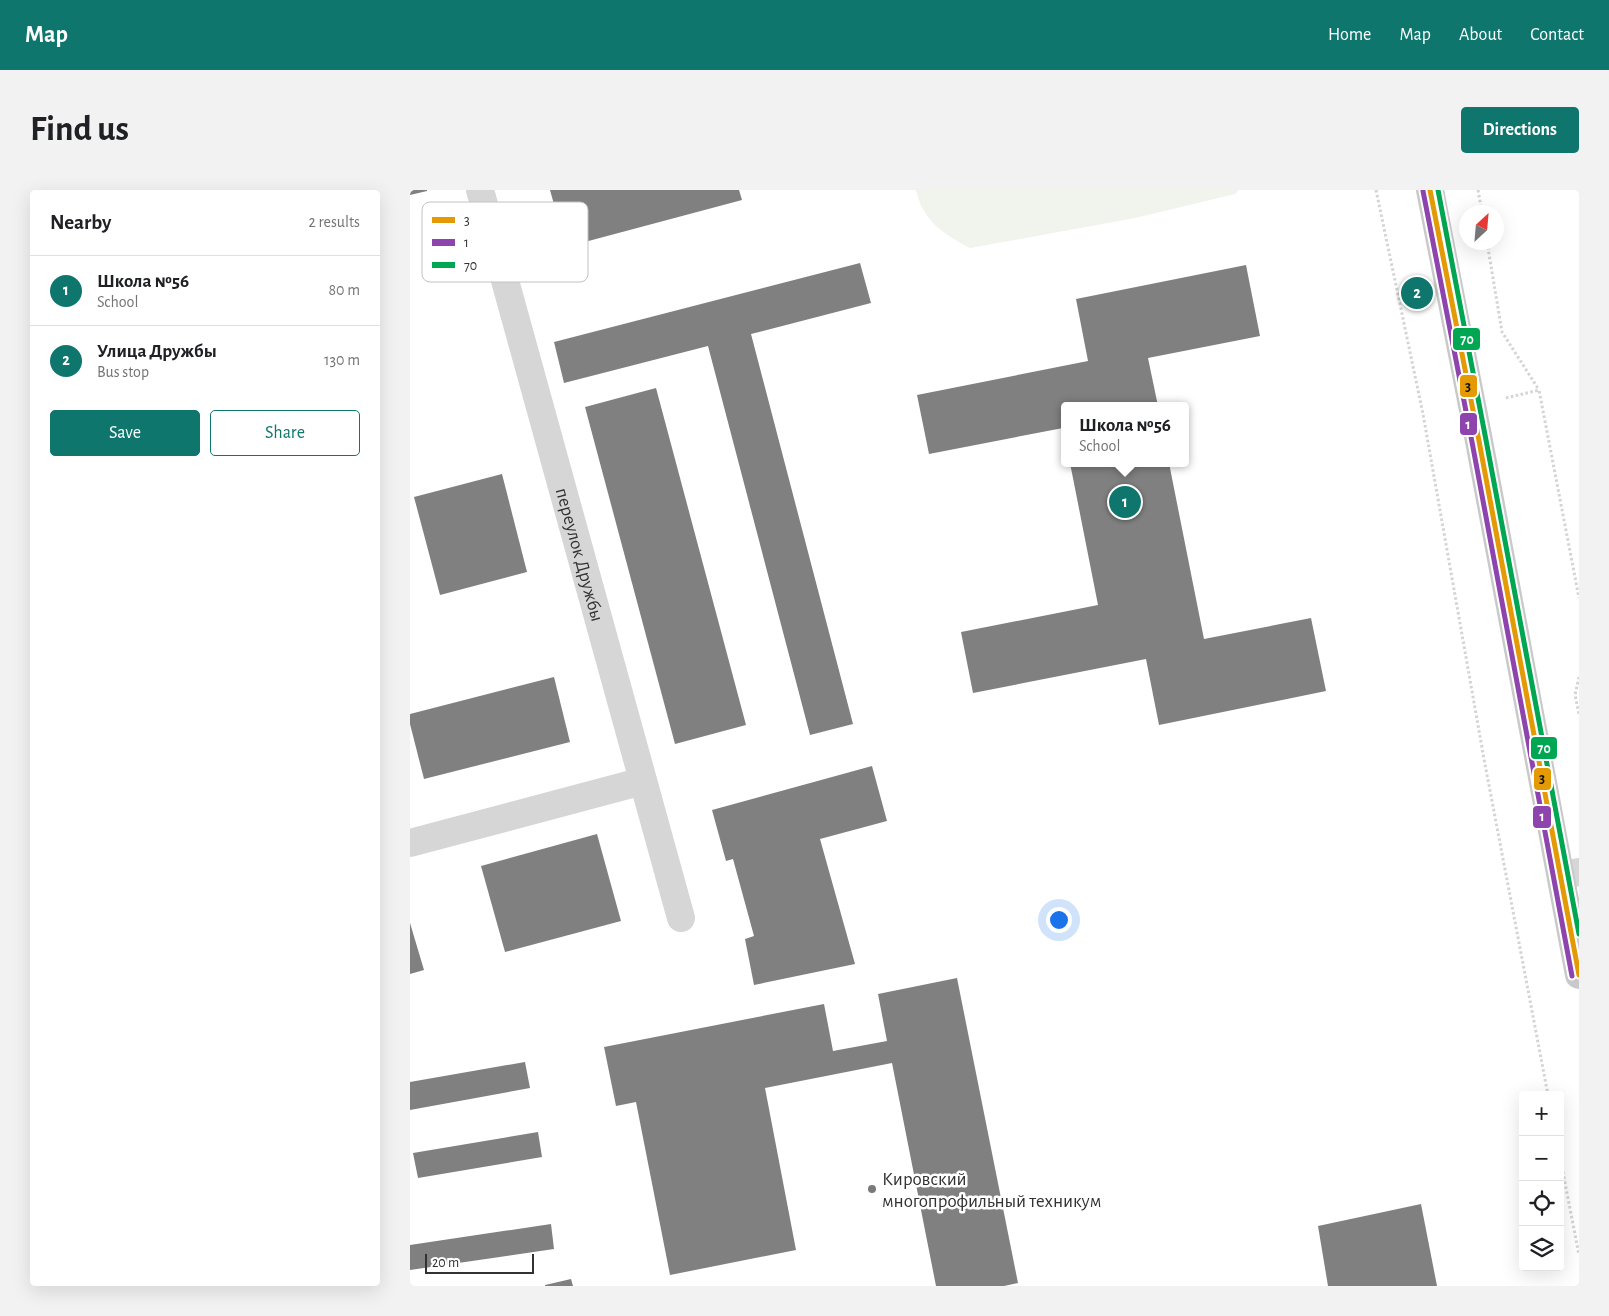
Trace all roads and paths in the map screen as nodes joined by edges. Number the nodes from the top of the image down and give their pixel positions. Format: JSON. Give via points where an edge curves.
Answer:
{"nodes":[{"id":1,"x":1376,"y":190,"type":"edge"},
{"id":2,"x":1430,"y":190,"type":"edge"},
{"id":3,"x":1478,"y":190,"type":"edge"},
{"id":4,"x":1481,"y":205,"type":"edge"},
{"id":5,"x":1488,"y":250,"type":"edge"},
{"id":6,"x":505,"y":282,"type":"edge"},
{"id":7,"x":1538,"y":390,"type":"junction"},
{"id":8,"x":1506,"y":398,"type":"dead end"},
{"id":9,"x":1579,"y":598,"type":"edge"},
{"id":10,"x":1579,"y":677,"type":"edge"},
{"id":11,"x":1579,"y":714,"type":"edge"},
{"id":12,"x":643,"y":781,"type":"junction"},
{"id":13,"x":410,"y":843,"type":"edge"},
{"id":14,"x":1570,"y":874,"type":"edge"},
{"id":15,"x":681,"y":918,"type":"dead end"},
{"id":16,"x":1579,"y":975,"type":"edge"},
{"id":17,"x":1547,"y":1091,"type":"edge"},
{"id":18,"x":1564,"y":1178,"type":"edge"},
{"id":19,"x":1579,"y":1255,"type":"edge"}],
"edges":[{"from":1,"to":17,"type":"path","via":[[1423,414]]},
{"from":2,"to":14,"type":"main road"},
{"from":3,"to":4,"type":"path"},
{"from":5,"to":7,"type":"path","via":[[1502,332]]},
{"from":6,"to":12,"type":"street","name":"переулок Дружбы"},
{"from":7,"to":8,"type":"path"},
{"from":7,"to":9,"type":"path"},
{"from":10,"to":11,"type":"path","via":[[1575,696]]},
{"from":12,"to":13,"type":"street"},
{"from":12,"to":15,"type":"street","name":"переулок Дружбы"},
{"from":14,"to":16,"type":"main road"},
{"from":18,"to":19,"type":"path"}]}
